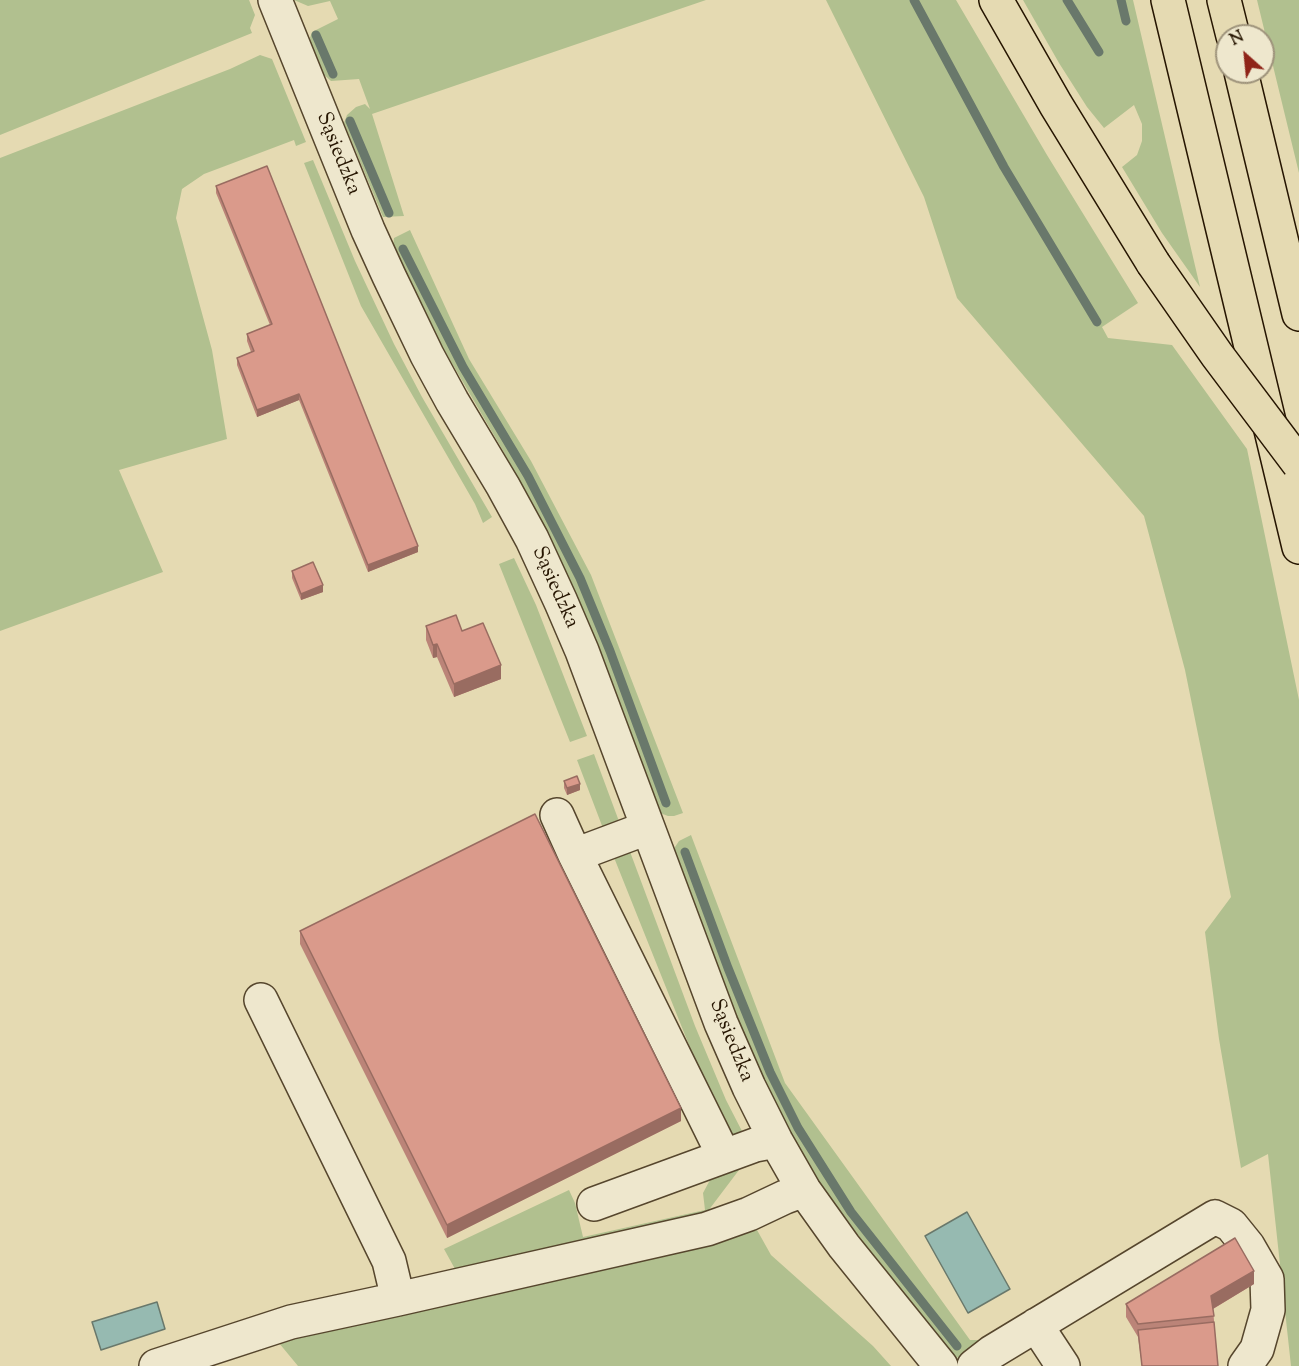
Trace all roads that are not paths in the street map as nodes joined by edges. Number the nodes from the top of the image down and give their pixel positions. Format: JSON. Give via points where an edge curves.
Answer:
{"nodes":[{"id":1,"x":275,"y":0,"type":"edge"},
{"id":2,"x":996,"y":0,"type":"edge"},
{"id":3,"x":1168,"y":0,"type":"edge"},
{"id":4,"x":1224,"y":0,"type":"edge"},
{"id":5,"x":1230,"y":24,"type":"edge"},
{"id":6,"x":1244,"y":84,"type":"edge"},
{"id":7,"x":1299,"y":314,"type":"edge"},
{"id":8,"x":1299,"y":464,"type":"edge"},
{"id":9,"x":1299,"y":547,"type":"edge"},
{"id":10,"x":557,"y":815,"type":"dead end"},
{"id":11,"x":647,"y":828,"type":"junction"},
{"id":12,"x":575,"y":855,"type":"junction"},
{"id":13,"x":261,"y":1000,"type":"dead end"},
{"id":14,"x":776,"y":1141,"type":"junction"},
{"id":15,"x":724,"y":1156,"type":"junction"},
{"id":16,"x":804,"y":1190,"type":"junction"},
{"id":17,"x":594,"y":1204,"type":"dead end"},
{"id":18,"x":398,"y":1299,"type":"junction"},
{"id":19,"x":1036,"y":1325,"type":"junction"},
{"id":20,"x":156,"y":1366,"type":"edge"},
{"id":21,"x":941,"y":1366,"type":"edge"},
{"id":22,"x":974,"y":1366,"type":"edge"},
{"id":23,"x":1064,"y":1366,"type":"edge"},
{"id":24,"x":1245,"y":1366,"type":"edge"}],
"edges":[{"from":1,"to":11,"type":"street","name":"Sąsiedzka","via":[[405,312],[546,568],[582,651]]},
{"from":2,"to":8,"type":"highway","bridge":true,"via":[[1153,263]]},
{"from":3,"to":9,"type":"highway"},
{"from":4,"to":5,"type":"highway"},
{"from":6,"to":7,"type":"highway"},
{"from":10,"to":12,"type":"street"},
{"from":11,"to":12,"type":"street"},
{"from":11,"to":14,"type":"street","name":"Sąsiedzka","via":[[735,1057]]},
{"from":12,"to":15,"type":"street"},
{"from":13,"to":18,"type":"street","via":[[389,1261]]},
{"from":14,"to":15,"type":"street"},
{"from":14,"to":16,"type":"street","name":"Sąsiedzka"},
{"from":15,"to":17,"type":"street"},
{"from":16,"to":18,"type":"street","via":[[707,1229]]},
{"from":16,"to":21,"type":"street","name":"Sąsiedzka"},
{"from":18,"to":20,"type":"street","via":[[291,1322]]},
{"from":19,"to":22,"type":"street"},
{"from":19,"to":23,"type":"street"},
{"from":19,"to":24,"type":"street","via":[[1215,1216],[1231,1225],[1267,1279],[1268,1310],[1257,1349]]}]}
